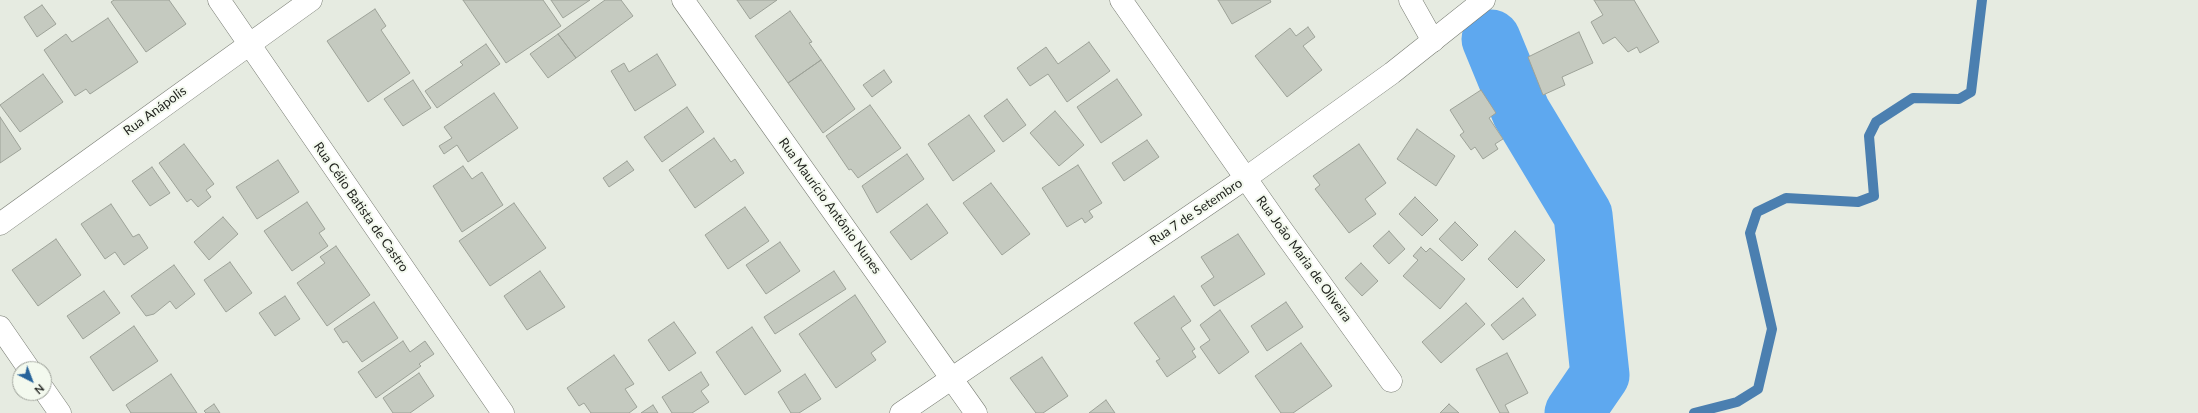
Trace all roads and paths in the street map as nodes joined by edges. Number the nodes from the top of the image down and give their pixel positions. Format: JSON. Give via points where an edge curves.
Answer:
{"nodes":[{"id":1,"x":219,"y":0,"type":"edge"},
{"id":2,"x":311,"y":0,"type":"edge"},
{"id":3,"x":683,"y":0,"type":"edge"},
{"id":4,"x":1121,"y":0,"type":"edge"},
{"id":5,"x":1410,"y":0,"type":"edge"},
{"id":6,"x":1484,"y":0,"type":"edge"},
{"id":7,"x":1434,"y":41,"type":"junction"},
{"id":8,"x":249,"y":44,"type":"junction"},
{"id":9,"x":1246,"y":178,"type":"junction"},
{"id":10,"x":0,"y":224,"type":"edge"},
{"id":11,"x":0,"y":327,"type":"edge"},
{"id":12,"x":23,"y":361,"type":"edge"},
{"id":13,"x":952,"y":378,"type":"junction"},
{"id":14,"x":1391,"y":381,"type":"dead end"},
{"id":15,"x":52,"y":401,"type":"edge"},
{"id":16,"x":60,"y":413,"type":"edge"},
{"id":17,"x":503,"y":413,"type":"edge"},
{"id":18,"x":901,"y":413,"type":"edge"},
{"id":19,"x":976,"y":413,"type":"edge"}],
"edges":[{"from":1,"to":8,"type":"street","name":"Rua Célio Batista de Castro"},
{"from":2,"to":8,"type":"street","name":"Rua Anápolis"},
{"from":3,"to":13,"type":"street","name":"Rua Maurício Antônio Nunes"},
{"from":4,"to":9,"type":"street","name":"Rua João Maria de Oliveira"},
{"from":5,"to":7,"type":"street"},
{"from":6,"to":7,"type":"street","name":"Rua 7 de Setembro"},
{"from":7,"to":9,"type":"street","name":"Rua 7 de Setembro"},
{"from":8,"to":10,"type":"street","name":"Rua Anápolis"},
{"from":8,"to":17,"type":"street","name":"Rua Célio Batista de Castro"},
{"from":9,"to":13,"type":"street","name":"Rua 7 de Setembro"},
{"from":9,"to":14,"type":"street","name":"Rua João Maria de Oliveira"},
{"from":11,"to":12,"type":"street"},
{"from":13,"to":18,"type":"street","name":"Rua 7 de Setembro"},
{"from":13,"to":19,"type":"street","name":"Rua Maurício Antônio Nunes"},
{"from":15,"to":16,"type":"street"}]}
